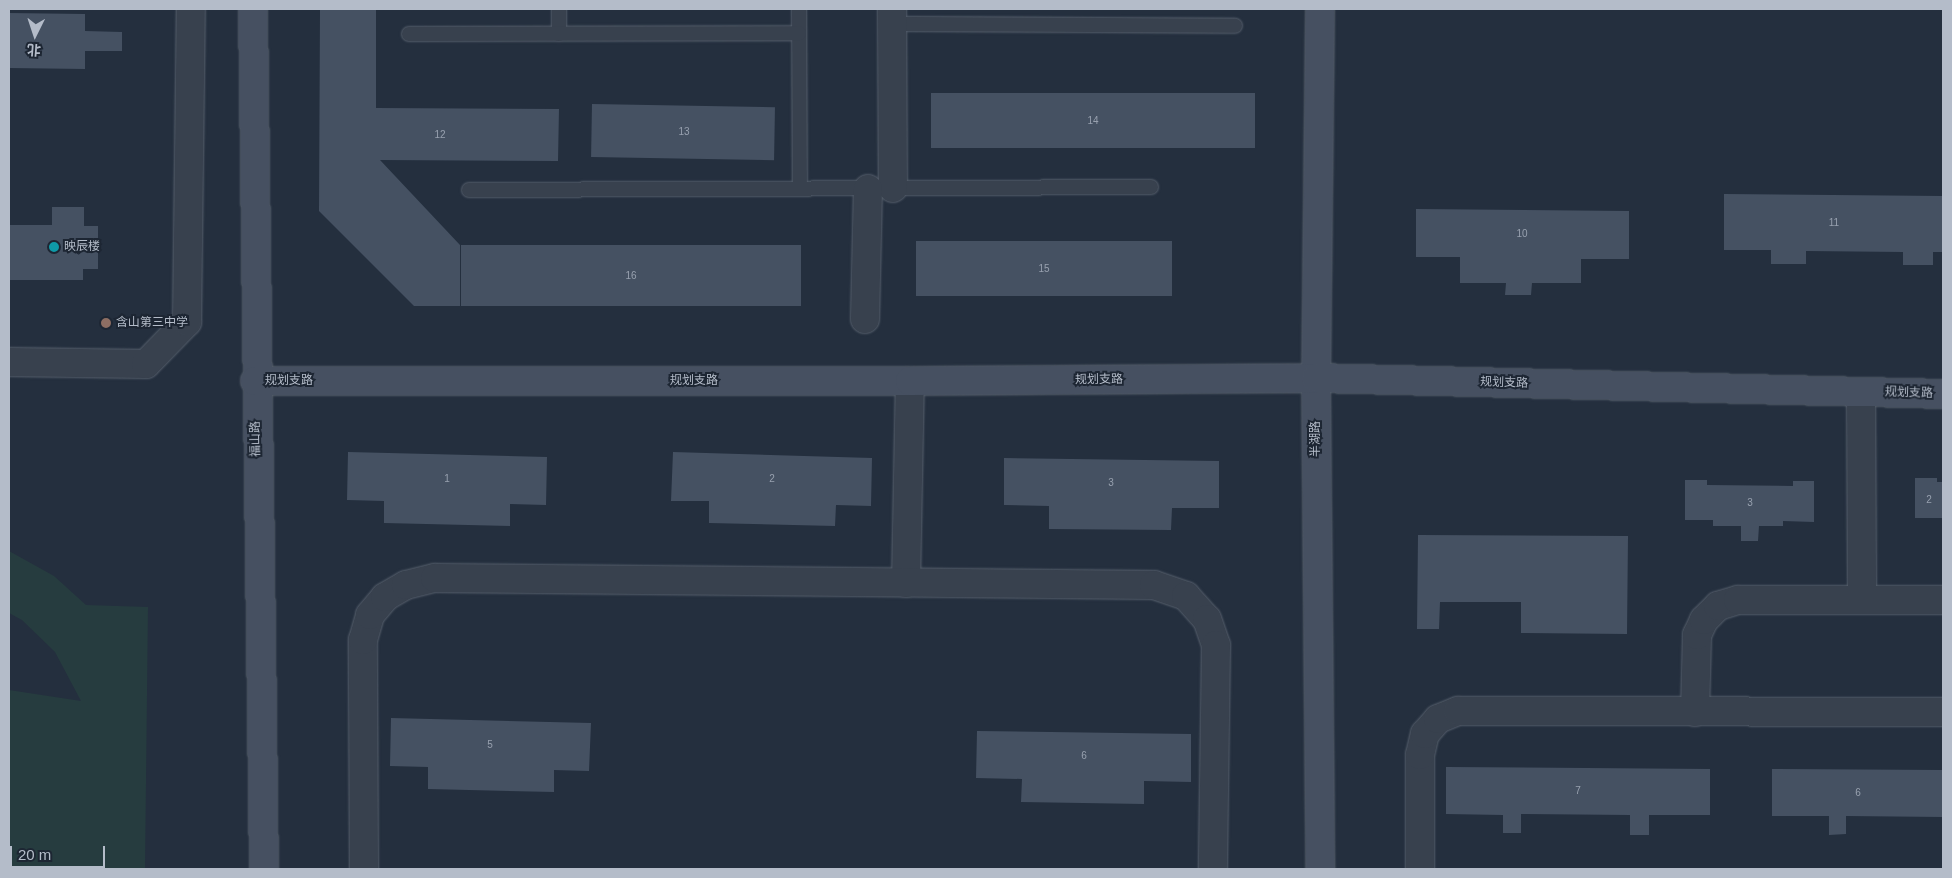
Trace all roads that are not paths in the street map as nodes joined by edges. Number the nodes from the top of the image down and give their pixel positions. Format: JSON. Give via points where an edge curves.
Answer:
{"nodes":[{"id":1,"x":191,"y":9,"type":"edge"},
{"id":2,"x":253,"y":9,"type":"edge"},
{"id":3,"x":559,"y":9,"type":"edge"},
{"id":4,"x":799,"y":9,"type":"edge"},
{"id":5,"x":1320,"y":9,"type":"edge"},
{"id":6,"x":892,"y":16,"type":"edge"},
{"id":7,"x":1235,"y":26,"type":"dead end"},
{"id":8,"x":799,"y":33,"type":"junction"},
{"id":9,"x":409,"y":34,"type":"dead end"},
{"id":10,"x":559,"y":34,"type":"junction"},
{"id":11,"x":1151,"y":187,"type":"dead end"},
{"id":12,"x":800,"y":189,"type":"junction"},
{"id":13,"x":881,"y":189,"type":"junction"},
{"id":14,"x":469,"y":190,"type":"dead end"},
{"id":15,"x":865,"y":319,"type":"dead end"},
{"id":16,"x":9,"y":362,"type":"edge"},
{"id":17,"x":1316,"y":378,"type":"junction"},
{"id":18,"x":255,"y":381,"type":"junction"},
{"id":19,"x":910,"y":382,"type":"junction"},
{"id":20,"x":1861,"y":392,"type":"junction"},
{"id":21,"x":1943,"y":394,"type":"edge"},
{"id":22,"x":906,"y":582,"type":"junction"},
{"id":23,"x":1862,"y":600,"type":"junction"},
{"id":24,"x":1943,"y":600,"type":"edge"},
{"id":25,"x":1695,"y":712,"type":"junction"},
{"id":26,"x":1943,"y":712,"type":"edge"},
{"id":27,"x":264,"y":869,"type":"edge"},
{"id":28,"x":364,"y":869,"type":"edge"},
{"id":29,"x":1213,"y":869,"type":"edge"},
{"id":30,"x":1320,"y":869,"type":"edge"},
{"id":31,"x":1420,"y":869,"type":"edge"}],
"edges":[{"from":1,"to":16,"type":"street","via":[[187,322],[146,364]]},
{"from":2,"to":18,"type":"street","name":"福山路"},
{"from":3,"to":10,"type":"lane"},
{"from":4,"to":8,"type":"lane"},
{"from":5,"to":17,"type":"street","name":"半湖路"},
{"from":6,"to":7,"type":"lane"},
{"from":6,"to":13,"type":"street"},
{"from":8,"to":10,"type":"lane"},
{"from":8,"to":12,"type":"lane"},
{"from":9,"to":10,"type":"lane"},
{"from":11,"to":13,"type":"lane"},
{"from":12,"to":13,"type":"lane"},
{"from":12,"to":14,"type":"lane"},
{"from":13,"to":15,"type":"street"},
{"from":17,"to":19,"type":"street","name":"规划支路"},
{"from":17,"to":20,"type":"street","name":"规划支路"},
{"from":17,"to":30,"type":"street","name":"半湖路"},
{"from":18,"to":19,"type":"street","name":"规划支路"},
{"from":18,"to":27,"type":"street","name":"福山路"},
{"from":19,"to":22,"type":"street"},
{"from":20,"to":21,"type":"street","name":"规划支路"},
{"from":20,"to":23,"type":"street"},
{"from":22,"to":28,"type":"street","via":[[435,578],[406,585],[385,597],[370,615],[363,640]]},
{"from":22,"to":29,"type":"street","via":[[1154,585],[1186,596],[1207,619],[1216,645]]},
{"from":23,"to":24,"type":"street"},
{"from":23,"to":25,"type":"street","via":[[1738,600],[1718,606],[1704,620],[1697,635]]},
{"from":25,"to":26,"type":"street"},
{"from":25,"to":31,"type":"street","via":[[1458,711],[1438,719],[1425,734],[1420,754]]}]}
